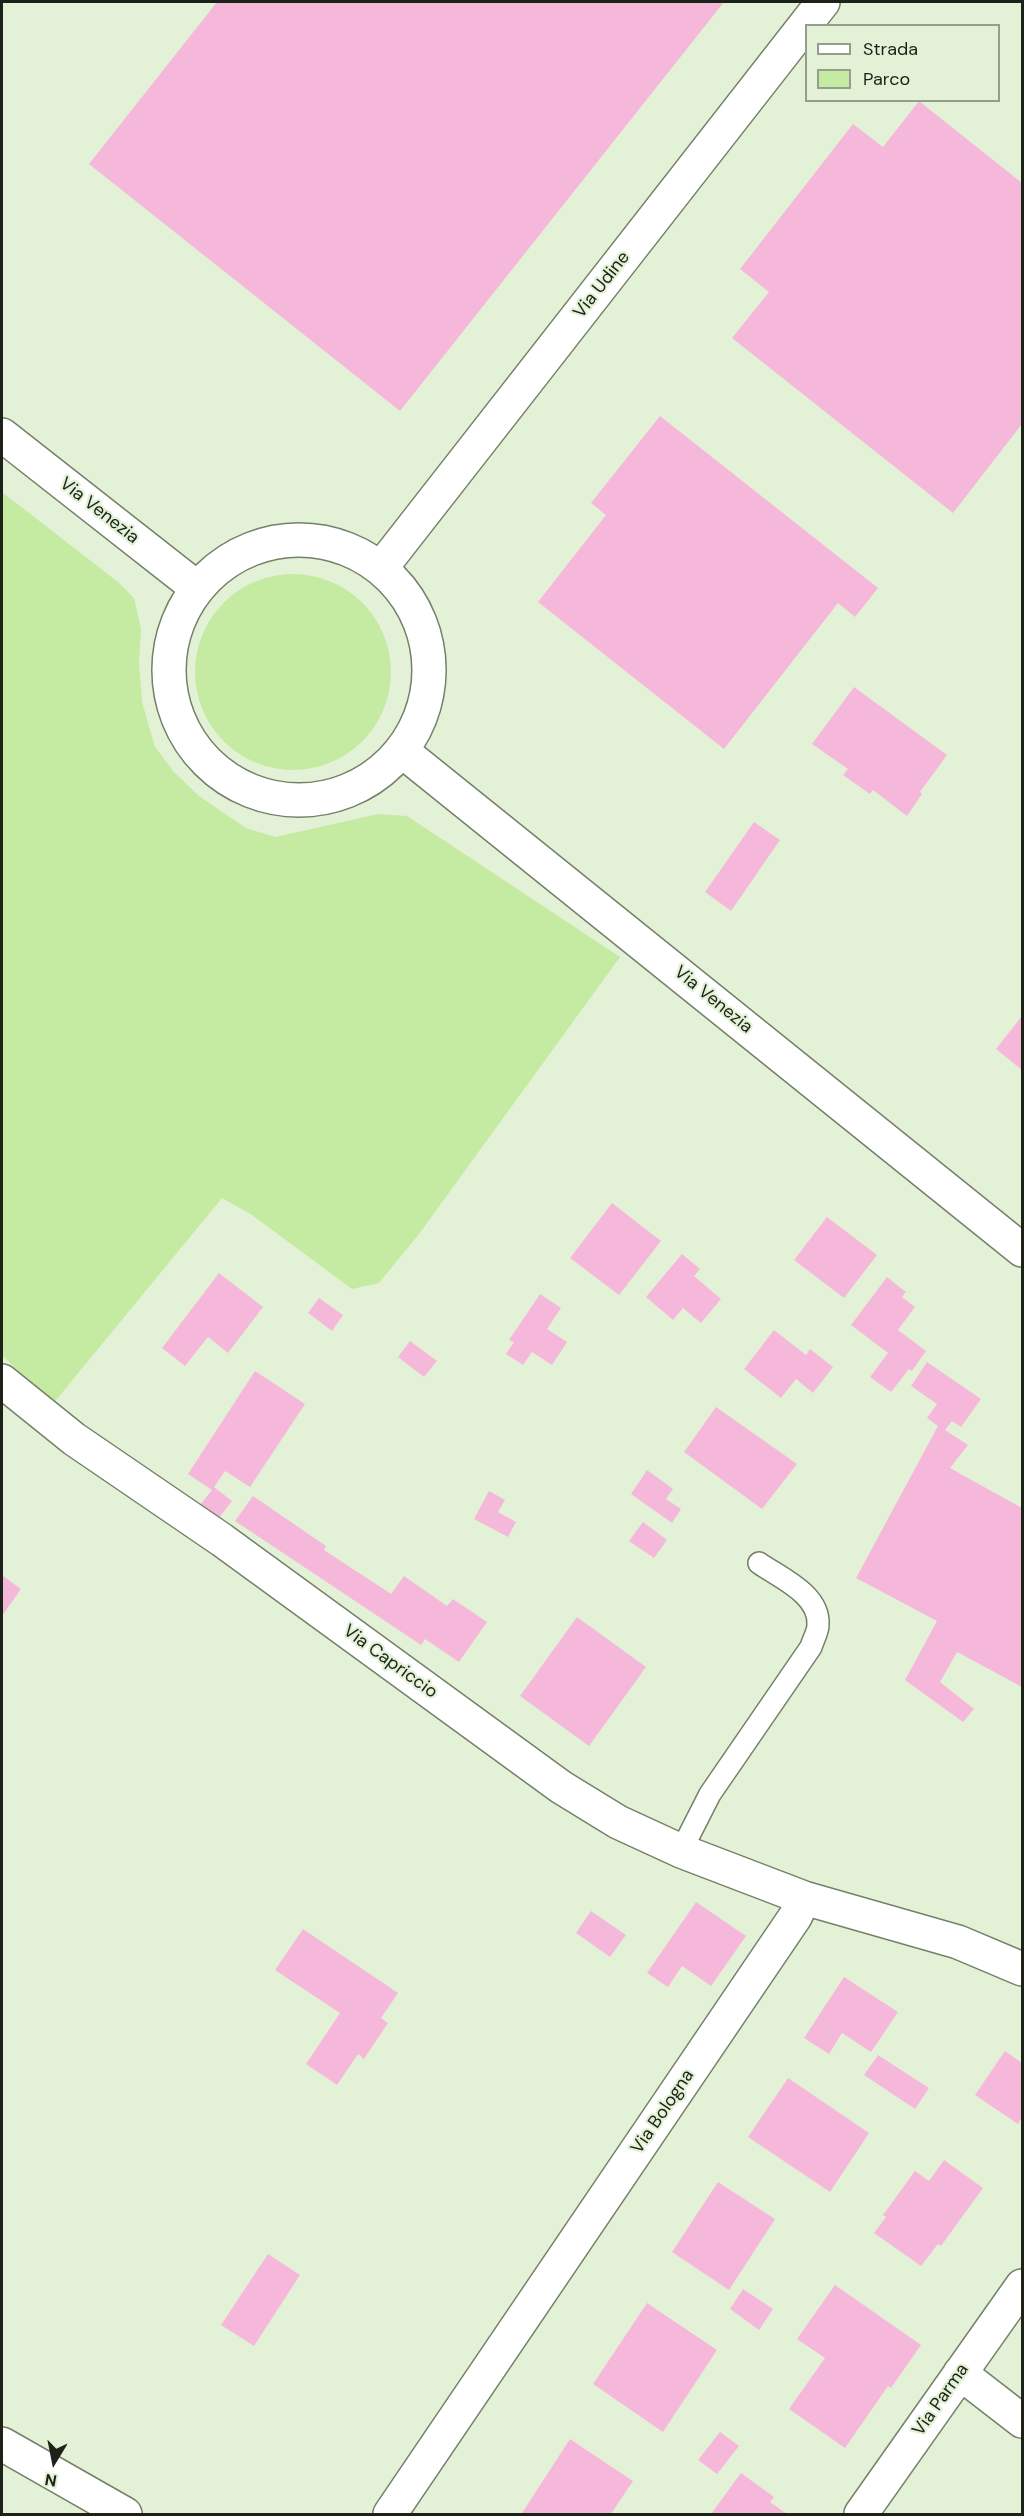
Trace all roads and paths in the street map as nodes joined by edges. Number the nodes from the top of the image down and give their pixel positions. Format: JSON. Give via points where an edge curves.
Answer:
{"nodes":[{"id":1,"x":823,"y":2,"type":"edge"},
{"id":2,"x":806,"y":24,"type":"edge"},
{"id":3,"x":805,"y":25,"type":"edge"},
{"id":4,"x":2,"y":435,"type":"edge"},
{"id":5,"x":381,"y":568,"type":"junction"},
{"id":6,"x":197,"y":588,"type":"junction"},
{"id":7,"x":402,"y":751,"type":"junction"},
{"id":8,"x":1023,"y":1250,"type":"edge"},
{"id":9,"x":2,"y":1381,"type":"edge"},
{"id":10,"x":759,"y":1563,"type":"dead end"},
{"id":11,"x":681,"y":1851,"type":"junction"},
{"id":12,"x":804,"y":1898,"type":"junction"},
{"id":13,"x":1023,"y":1968,"type":"edge"},
{"id":14,"x":1023,"y":2286,"type":"edge"},
{"id":15,"x":960,"y":2373,"type":"junction"},
{"id":16,"x":1023,"y":2421,"type":"edge"},
{"id":17,"x":2,"y":2444,"type":"edge"},
{"id":18,"x":125,"y":2514,"type":"edge"},
{"id":19,"x":390,"y":2514,"type":"edge"},
{"id":20,"x":861,"y":2514,"type":"edge"}],
"edges":[{"from":1,"to":2,"type":"street","name":"Via Udine"},
{"from":3,"to":5,"type":"street","name":"Via Udine"},
{"from":4,"to":6,"type":"street","name":"Via Venezia"},
{"from":5,"to":6,"type":"street","via":[[345,547],[305,539],[264,544],[227,560]]},
{"from":5,"to":7,"type":"street","via":[[405,592],[421,622],[429,655],[429,689],[420,721]]},
{"from":6,"to":7,"type":"street","via":[[176,624],[169,674],[173,705],[190,742],[218,773],[254,793],[294,801],[335,796],[372,779]]},
{"from":7,"to":8,"type":"street","name":"Via Venezia"},
{"from":9,"to":11,"type":"street","name":"Via Capriccio","via":[[74,1439],[222,1540],[561,1787],[618,1822]]},
{"from":10,"to":11,"type":"lane","via":[[809,1598],[817,1612],[818,1627],[811,1647],[710,1794]]},
{"from":11,"to":12,"type":"street","name":"Via Capriccio"},
{"from":12,"to":13,"type":"street","via":[[958,1942]]},
{"from":12,"to":19,"type":"street","name":"Via Bologna","via":[[795,1917]]},
{"from":14,"to":15,"type":"street","name":"Via Parma"},
{"from":15,"to":16,"type":"street"},
{"from":15,"to":20,"type":"street","name":"Via Parma"},
{"from":17,"to":18,"type":"street"}]}
